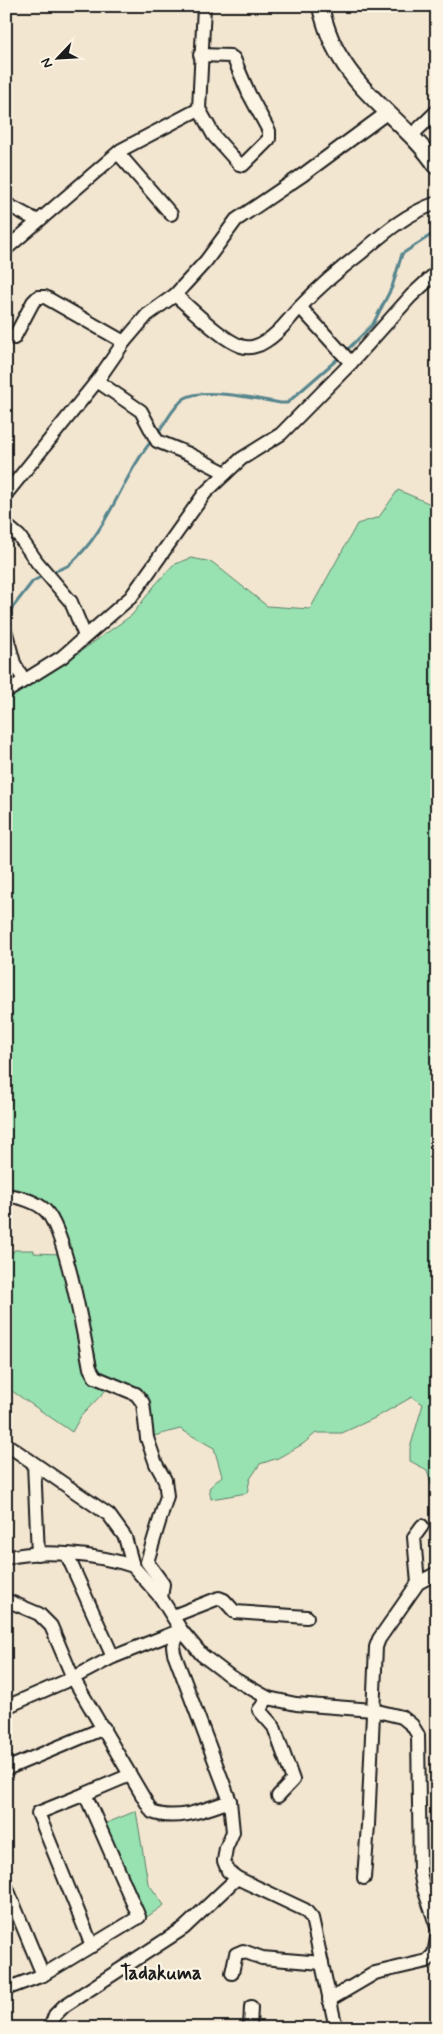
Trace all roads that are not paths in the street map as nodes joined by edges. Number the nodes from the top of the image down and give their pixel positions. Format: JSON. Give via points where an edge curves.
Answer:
{"nodes":[{"id":1,"x":204,"y":6,"type":"edge"},
{"id":2,"x":320,"y":6,"type":"edge"},
{"id":3,"x":200,"y":55,"type":"junction"},
{"id":4,"x":199,"y":109,"type":"junction"},
{"id":5,"x":437,"y":110,"type":"edge"},
{"id":6,"x":388,"y":112,"type":"junction"},
{"id":7,"x":412,"y":136,"type":"junction"},
{"id":8,"x":118,"y":153,"type":"junction"},
{"id":9,"x":435,"y":162,"type":"edge"},
{"id":10,"x":437,"y":202,"type":"edge"},
{"id":11,"x":8,"y":206,"type":"edge"},
{"id":12,"x":172,"y":214,"type":"dead end"},
{"id":13,"x":38,"y":221,"type":"junction"},
{"id":14,"x":6,"y":249,"type":"edge"},
{"id":15,"x":437,"y":272,"type":"edge"},
{"id":16,"x":175,"y":295,"type":"junction"},
{"id":17,"x":300,"y":307,"type":"junction"},
{"id":18,"x":14,"y":338,"type":"dead end"},
{"id":19,"x":124,"y":342,"type":"junction"},
{"id":20,"x":345,"y":357,"type":"junction"},
{"id":21,"x":97,"y":381,"type":"junction"},
{"id":22,"x":226,"y":473,"type":"junction"},
{"id":23,"x":6,"y":494,"type":"edge"},
{"id":24,"x":6,"y":525,"type":"edge"},
{"id":25,"x":6,"y":633,"type":"edge"},
{"id":26,"x":85,"y":636,"type":"junction"},
{"id":27,"x":24,"y":680,"type":"junction"},
{"id":28,"x":6,"y":692,"type":"edge"},
{"id":29,"x":6,"y":1195,"type":"edge"},
{"id":30,"x":6,"y":1444,"type":"edge"},
{"id":31,"x":34,"y":1464,"type":"junction"},
{"id":32,"x":422,"y":1526,"type":"dead end"},
{"id":33,"x":38,"y":1554,"type":"junction"},
{"id":34,"x":67,"y":1555,"type":"junction"},
{"id":35,"x":6,"y":1558,"type":"edge"},
{"id":36,"x":133,"y":1566,"type":"junction"},
{"id":37,"x":437,"y":1573,"type":"edge"},
{"id":38,"x":418,"y":1583,"type":"junction"},
{"id":39,"x":161,"y":1598,"type":"junction"},
{"id":40,"x":6,"y":1600,"type":"edge"},
{"id":41,"x":173,"y":1616,"type":"junction"},
{"id":42,"x":307,"y":1617,"type":"dead end"},
{"id":43,"x":181,"y":1630,"type":"junction"},
{"id":44,"x":113,"y":1657,"type":"junction"},
{"id":45,"x":74,"y":1678,"type":"junction"},
{"id":46,"x":268,"y":1698,"type":"junction"},
{"id":47,"x":6,"y":1707,"type":"edge"},
{"id":48,"x":373,"y":1710,"type":"junction"},
{"id":49,"x":104,"y":1728,"type":"junction"},
{"id":50,"x":6,"y":1769,"type":"edge"},
{"id":51,"x":130,"y":1775,"type":"junction"},
{"id":52,"x":85,"y":1794,"type":"junction"},
{"id":53,"x":278,"y":1796,"type":"dead end"},
{"id":54,"x":230,"y":1800,"type":"junction"},
{"id":55,"x":237,"y":1878,"type":"junction"},
{"id":56,"x":364,"y":1878,"type":"dead end"},
{"id":57,"x":6,"y":1886,"type":"edge"},
{"id":58,"x":437,"y":1927,"type":"edge"},
{"id":59,"x":437,"y":1938,"type":"edge"},
{"id":60,"x":92,"y":1946,"type":"junction"},
{"id":61,"x":322,"y":1963,"type":"junction"},
{"id":62,"x":232,"y":1972,"type":"dead end"},
{"id":63,"x":43,"y":1975,"type":"junction"},
{"id":64,"x":6,"y":1989,"type":"edge"},
{"id":65,"x":329,"y":2000,"type":"junction"},
{"id":66,"x":251,"y":2007,"type":"dead end"},
{"id":67,"x":50,"y":2028,"type":"edge"},
{"id":68,"x":250,"y":2028,"type":"edge"},
{"id":69,"x":336,"y":2028,"type":"edge"}],
"edges":[{"from":1,"to":3,"type":"street"},
{"from":2,"to":6,"type":"street","via":[[327,33],[340,58]]},
{"from":3,"to":4,"type":"street"},
{"from":3,"to":4,"type":"street","via":[[230,56],[234,59],[269,131],[269,139],[243,165],[238,164],[214,136]]},
{"from":4,"to":8,"type":"street"},
{"from":5,"to":7,"type":"street"},
{"from":6,"to":7,"type":"street"},
{"from":6,"to":16,"type":"street","via":[[236,220],[206,261]]},
{"from":7,"to":9,"type":"street"},
{"from":8,"to":12,"type":"street"},
{"from":8,"to":13,"type":"street"},
{"from":10,"to":17,"type":"street","via":[[402,220],[336,273]]},
{"from":11,"to":13,"type":"street"},
{"from":13,"to":14,"type":"street"},
{"from":15,"to":20,"type":"street"},
{"from":16,"to":17,"type":"street","via":[[230,341],[242,347],[266,342]]},
{"from":16,"to":19,"type":"street","via":[[147,314]]},
{"from":17,"to":20,"type":"street"},
{"from":18,"to":19,"type":"street","via":[[33,302],[38,297],[46,297]]},
{"from":19,"to":21,"type":"street"},
{"from":20,"to":22,"type":"street","via":[[280,434],[240,459]]},
{"from":21,"to":22,"type":"street","via":[[141,411],[154,436]]},
{"from":21,"to":23,"type":"street"},
{"from":22,"to":26,"type":"street","via":[[205,493],[131,597]]},
{"from":24,"to":26,"type":"street","via":[[19,536],[71,602]]},
{"from":25,"to":27,"type":"street","via":[[14,663]]},
{"from":26,"to":27,"type":"street","via":[[62,657]]},
{"from":27,"to":28,"type":"street"},
{"from":29,"to":39,"type":"street","via":[[33,1202],[46,1211],[57,1230],[90,1368],[95,1377],[136,1394],[143,1403],[147,1438],[165,1480],[167,1496],[147,1562],[162,1584]]},
{"from":30,"to":31,"type":"street"},
{"from":31,"to":33,"type":"street"},
{"from":31,"to":36,"type":"street","via":[[109,1515],[125,1536]]},
{"from":32,"to":38,"type":"street","via":[[414,1537]]},
{"from":33,"to":34,"type":"street"},
{"from":33,"to":35,"type":"street"},
{"from":34,"to":36,"type":"street"},
{"from":34,"to":44,"type":"street"},
{"from":36,"to":39,"type":"street"},
{"from":37,"to":38,"type":"street"},
{"from":38,"to":48,"type":"street","via":[[376,1647]]},
{"from":39,"to":41,"type":"street"},
{"from":40,"to":45,"type":"street","via":[[39,1614],[51,1626]]},
{"from":41,"to":42,"type":"street","via":[[219,1598],[235,1612]]},
{"from":41,"to":43,"type":"street"},
{"from":43,"to":44,"type":"street"},
{"from":43,"to":46,"type":"street","via":[[202,1655],[230,1678]]},
{"from":43,"to":54,"type":"street","via":[[173,1646],[174,1653]]},
{"from":44,"to":45,"type":"street"},
{"from":45,"to":47,"type":"street"},
{"from":45,"to":49,"type":"street"},
{"from":46,"to":48,"type":"street","via":[[296,1704]]},
{"from":46,"to":53,"type":"street","via":[[259,1710],[274,1728],[293,1780]]},
{"from":48,"to":56,"type":"street"},
{"from":48,"to":58,"type":"street","via":[[402,1717],[418,1735],[420,1872]]},
{"from":49,"to":50,"type":"street"},
{"from":49,"to":51,"type":"street"},
{"from":51,"to":52,"type":"street"},
{"from":51,"to":54,"type":"street","via":[[152,1812],[162,1816],[209,1809]]},
{"from":52,"to":60,"type":"street","via":[[138,1917]]},
{"from":52,"to":60,"type":"street","via":[[38,1812]]},
{"from":54,"to":55,"type":"street","via":[[233,1832],[224,1861]]},
{"from":55,"to":61,"type":"street","via":[[305,1910],[312,1918]]},
{"from":55,"to":67,"type":"street","via":[[184,1928],[64,2006],[55,2015]]},
{"from":57,"to":63,"type":"street"},
{"from":59,"to":65,"type":"street","via":[[434,1954],[427,1961],[375,1973]]},
{"from":60,"to":63,"type":"street"},
{"from":61,"to":62,"type":"street","via":[[262,1958],[243,1951],[236,1954]]},
{"from":61,"to":65,"type":"street"},
{"from":63,"to":64,"type":"street"},
{"from":65,"to":69,"type":"street"},
{"from":66,"to":68,"type":"street"}]}
